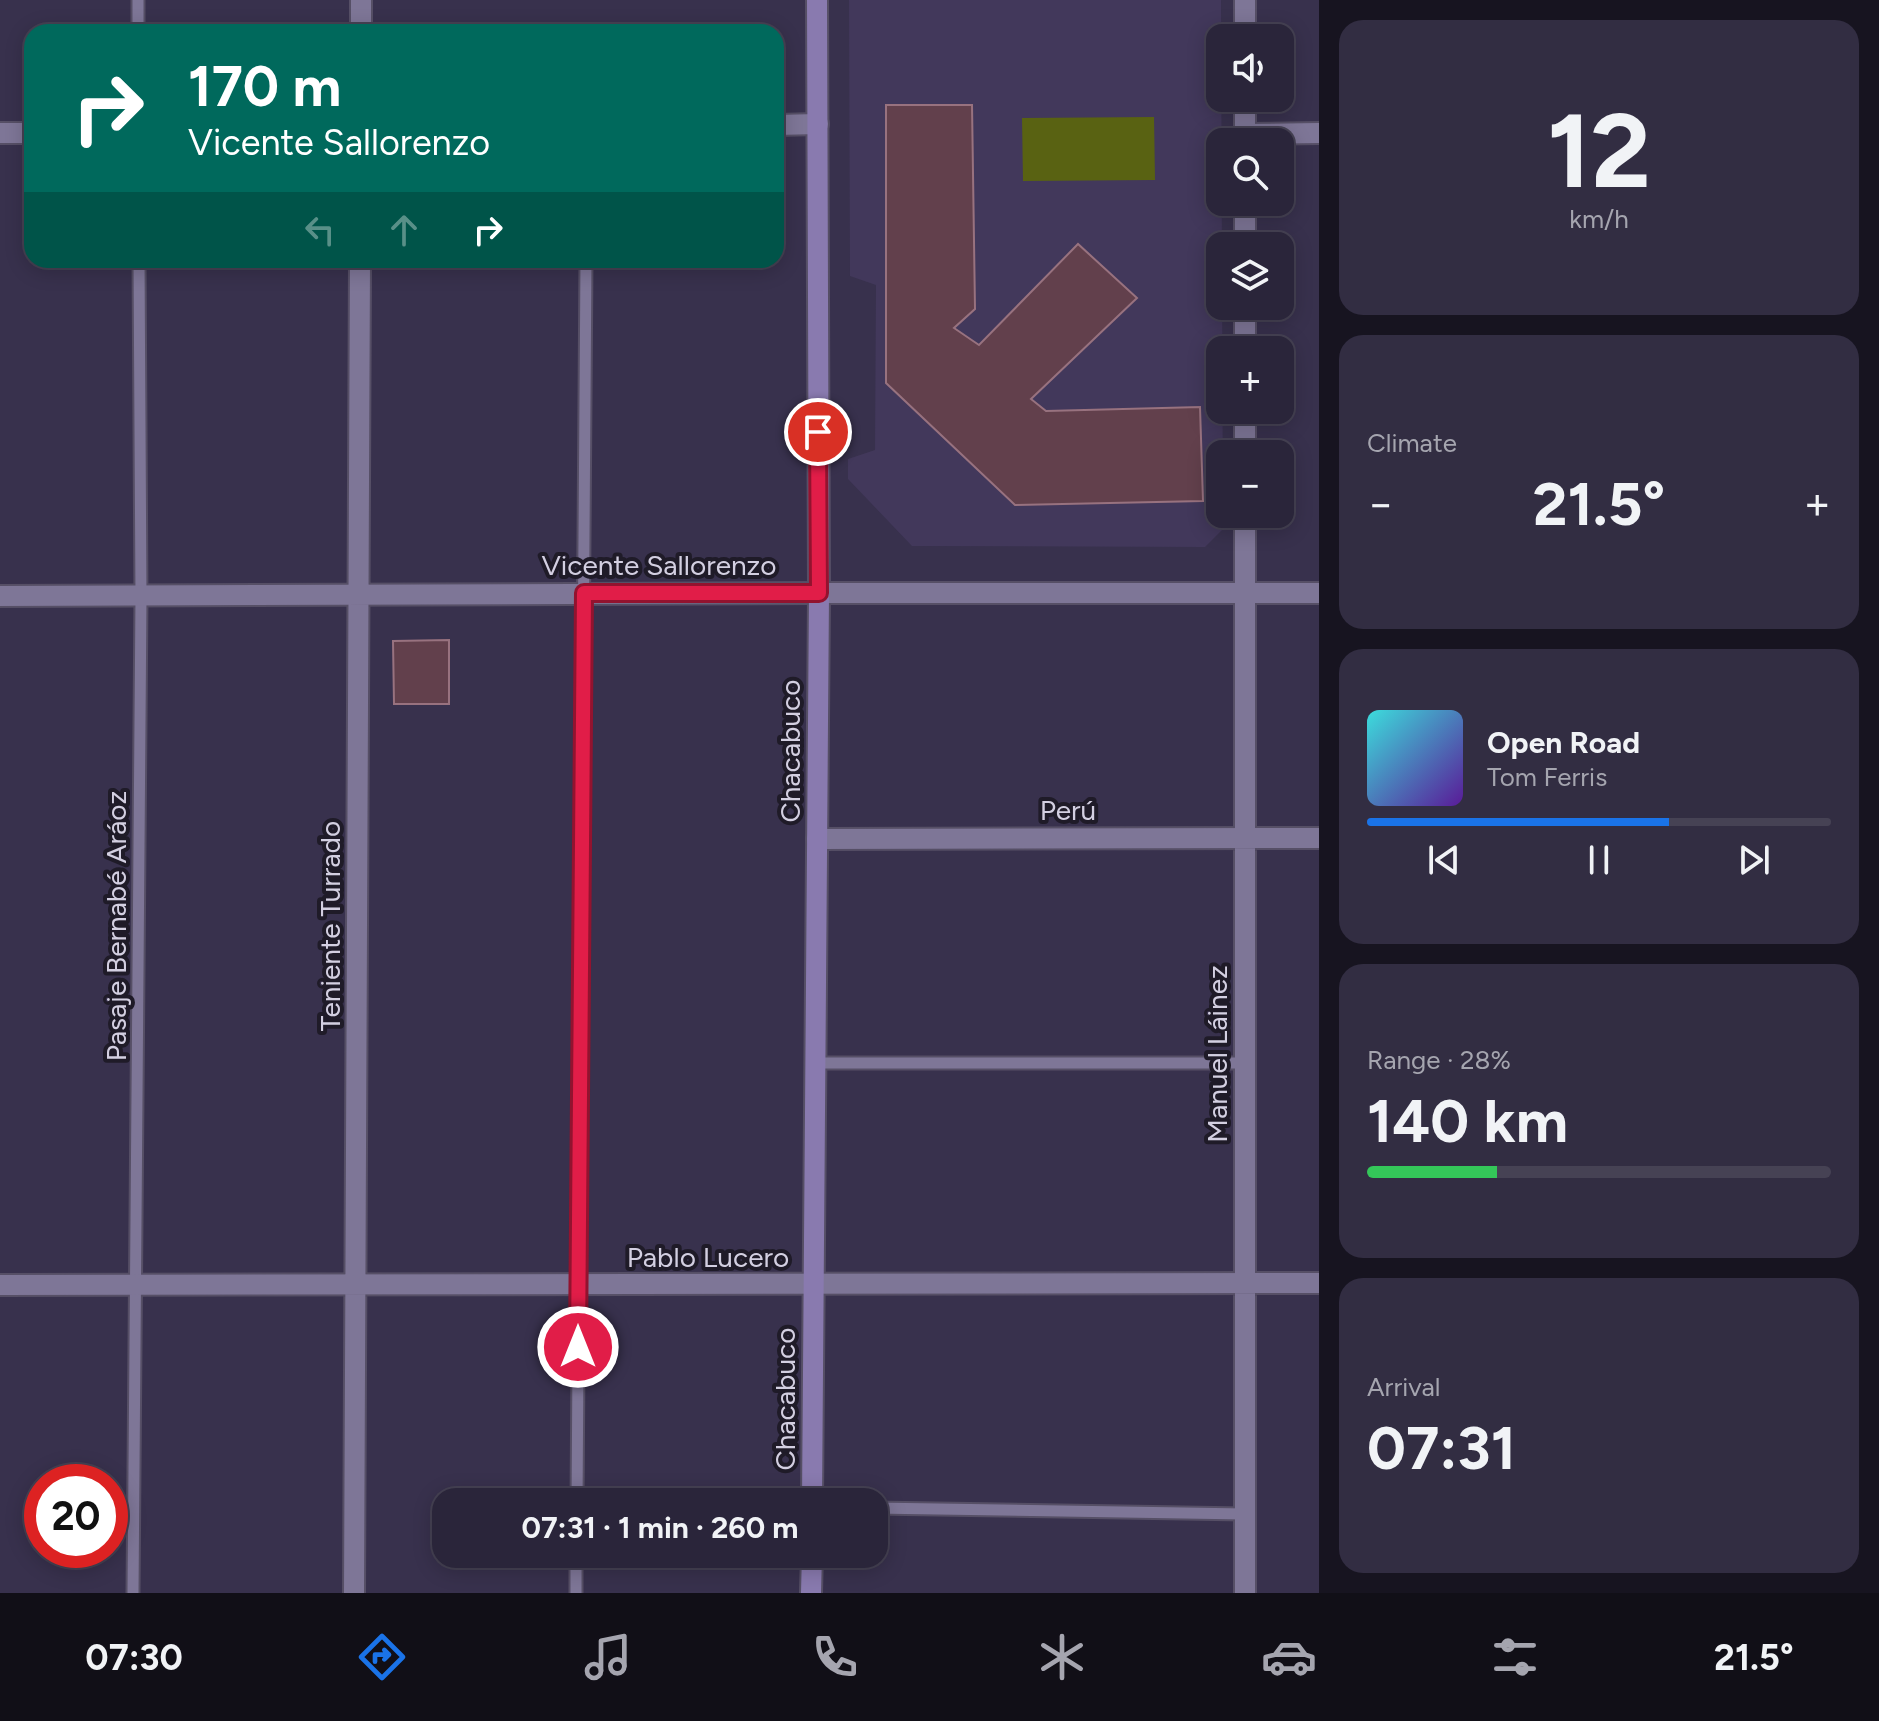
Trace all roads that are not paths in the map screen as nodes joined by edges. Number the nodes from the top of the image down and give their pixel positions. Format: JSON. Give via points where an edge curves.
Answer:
{"nodes":[{"id":1,"x":138,"y":0,"type":"edge"},
{"id":2,"x":361,"y":0,"type":"edge"},
{"id":3,"x":817,"y":0,"type":"edge"},
{"id":4,"x":1245,"y":0,"type":"edge"},
{"id":5,"x":138,"y":24,"type":"edge"},
{"id":6,"x":361,"y":24,"type":"edge"},
{"id":7,"x":1245,"y":24,"type":"edge"},
{"id":8,"x":818,"y":124,"type":"junction"},
{"id":9,"x":784,"y":125,"type":"edge"},
{"id":10,"x":0,"y":133,"type":"edge"},
{"id":11,"x":24,"y":133,"type":"edge"},
{"id":12,"x":1319,"y":133,"type":"edge"},
{"id":13,"x":1294,"y":135,"type":"edge"},
{"id":14,"x":139,"y":268,"type":"edge"},
{"id":15,"x":360,"y":268,"type":"edge"},
{"id":16,"x":586,"y":268,"type":"edge"},
{"id":17,"x":1245,"y":528,"type":"edge"},
{"id":18,"x":584,"y":593,"type":"junction"},
{"id":19,"x":819,"y":593,"type":"junction"},
{"id":20,"x":1245,"y":593,"type":"junction"},
{"id":21,"x":1319,"y":593,"type":"edge"},
{"id":22,"x":0,"y":596,"type":"edge"},
{"id":23,"x":360,"y":596,"type":"junction"},
{"id":24,"x":141,"y":597,"type":"junction"},
{"id":25,"x":1245,"y":838,"type":"junction"},
{"id":26,"x":1319,"y":838,"type":"edge"},
{"id":27,"x":817,"y":839,"type":"junction"},
{"id":28,"x":815,"y":1063,"type":"junction"},
{"id":29,"x":1245,"y":1063,"type":"junction"},
{"id":30,"x":1246,"y":1283,"type":"junction"},
{"id":31,"x":1319,"y":1283,"type":"edge"},
{"id":32,"x":0,"y":1285,"type":"edge"},
{"id":33,"x":578,"y":1285,"type":"junction"},
{"id":34,"x":814,"y":1285,"type":"junction"},
{"id":35,"x":138,"y":1286,"type":"junction"},
{"id":36,"x":356,"y":1286,"type":"junction"},
{"id":37,"x":577,"y":1488,"type":"edge"},
{"id":38,"x":812,"y":1488,"type":"edge"},
{"id":39,"x":888,"y":1508,"type":"edge"},
{"id":40,"x":1245,"y":1514,"type":"junction"},
{"id":41,"x":576,"y":1568,"type":"edge"},
{"id":42,"x":812,"y":1568,"type":"edge"},
{"id":43,"x":133,"y":1593,"type":"edge"},
{"id":44,"x":354,"y":1593,"type":"edge"},
{"id":45,"x":576,"y":1593,"type":"edge"},
{"id":46,"x":811,"y":1593,"type":"edge"},
{"id":47,"x":1245,"y":1593,"type":"edge"}],
"edges":[{"from":1,"to":5,"type":"lane"},
{"from":2,"to":6,"type":"street"},
{"from":3,"to":8,"type":"main road","name":"Chacabuco"},
{"from":4,"to":7,"type":"street"},
{"from":8,"to":9,"type":"street"},
{"from":8,"to":19,"type":"main road","name":"Chacabuco"},
{"from":10,"to":11,"type":"street"},
{"from":12,"to":13,"type":"street"},
{"from":14,"to":24,"type":"lane","name":"Pasaje Bernabé Aráoz"},
{"from":15,"to":23,"type":"street","name":"Teniente Turrado"},
{"from":16,"to":18,"type":"lane"},
{"from":17,"to":20,"type":"street","name":"Manuel Láinez"},
{"from":18,"to":19,"type":"street","name":"Vicente Sallorenzo"},
{"from":18,"to":23,"type":"street","name":"Vicente Sallorenzo"},
{"from":18,"to":33,"type":"lane"},
{"from":19,"to":20,"type":"street","name":"Vicente Sallorenzo"},
{"from":19,"to":27,"type":"main road","name":"Chacabuco"},
{"from":20,"to":21,"type":"street","name":"Vicente Sallorenzo"},
{"from":20,"to":25,"type":"street","name":"Manuel Láinez"},
{"from":22,"to":24,"type":"street","name":"Vicente Sallorenzo"},
{"from":23,"to":24,"type":"street","name":"Vicente Sallorenzo"},
{"from":23,"to":36,"type":"street","name":"Teniente Turrado"},
{"from":24,"to":35,"type":"lane","name":"Pasaje Bernabé Aráoz"},
{"from":25,"to":26,"type":"street","name":"Perú"},
{"from":25,"to":27,"type":"street","name":"Perú"},
{"from":25,"to":29,"type":"street","name":"Manuel Láinez"},
{"from":27,"to":28,"type":"main road","name":"Chacabuco"},
{"from":28,"to":29,"type":"lane"},
{"from":28,"to":34,"type":"main road","name":"Chacabuco"},
{"from":29,"to":30,"type":"street","name":"Manuel Láinez"},
{"from":30,"to":31,"type":"street","name":"Pablo Lucero"},
{"from":30,"to":34,"type":"street","name":"Pablo Lucero"},
{"from":30,"to":40,"type":"street","name":"Manuel Láinez"},
{"from":32,"to":35,"type":"street","name":"Pablo Lucero"},
{"from":33,"to":34,"type":"street","name":"Pablo Lucero"},
{"from":33,"to":36,"type":"street","name":"Pablo Lucero"},
{"from":33,"to":37,"type":"lane"},
{"from":34,"to":38,"type":"main road","name":"Chacabuco"},
{"from":35,"to":36,"type":"street","name":"Pablo Lucero"},
{"from":35,"to":43,"type":"lane","name":"Pasaje Bernabé Aráoz"},
{"from":36,"to":44,"type":"street","name":"Teniente Turrado"},
{"from":39,"to":40,"type":"lane"},
{"from":40,"to":47,"type":"street","name":"Manuel Láinez"},
{"from":41,"to":45,"type":"lane"},
{"from":42,"to":46,"type":"main road"}]}
